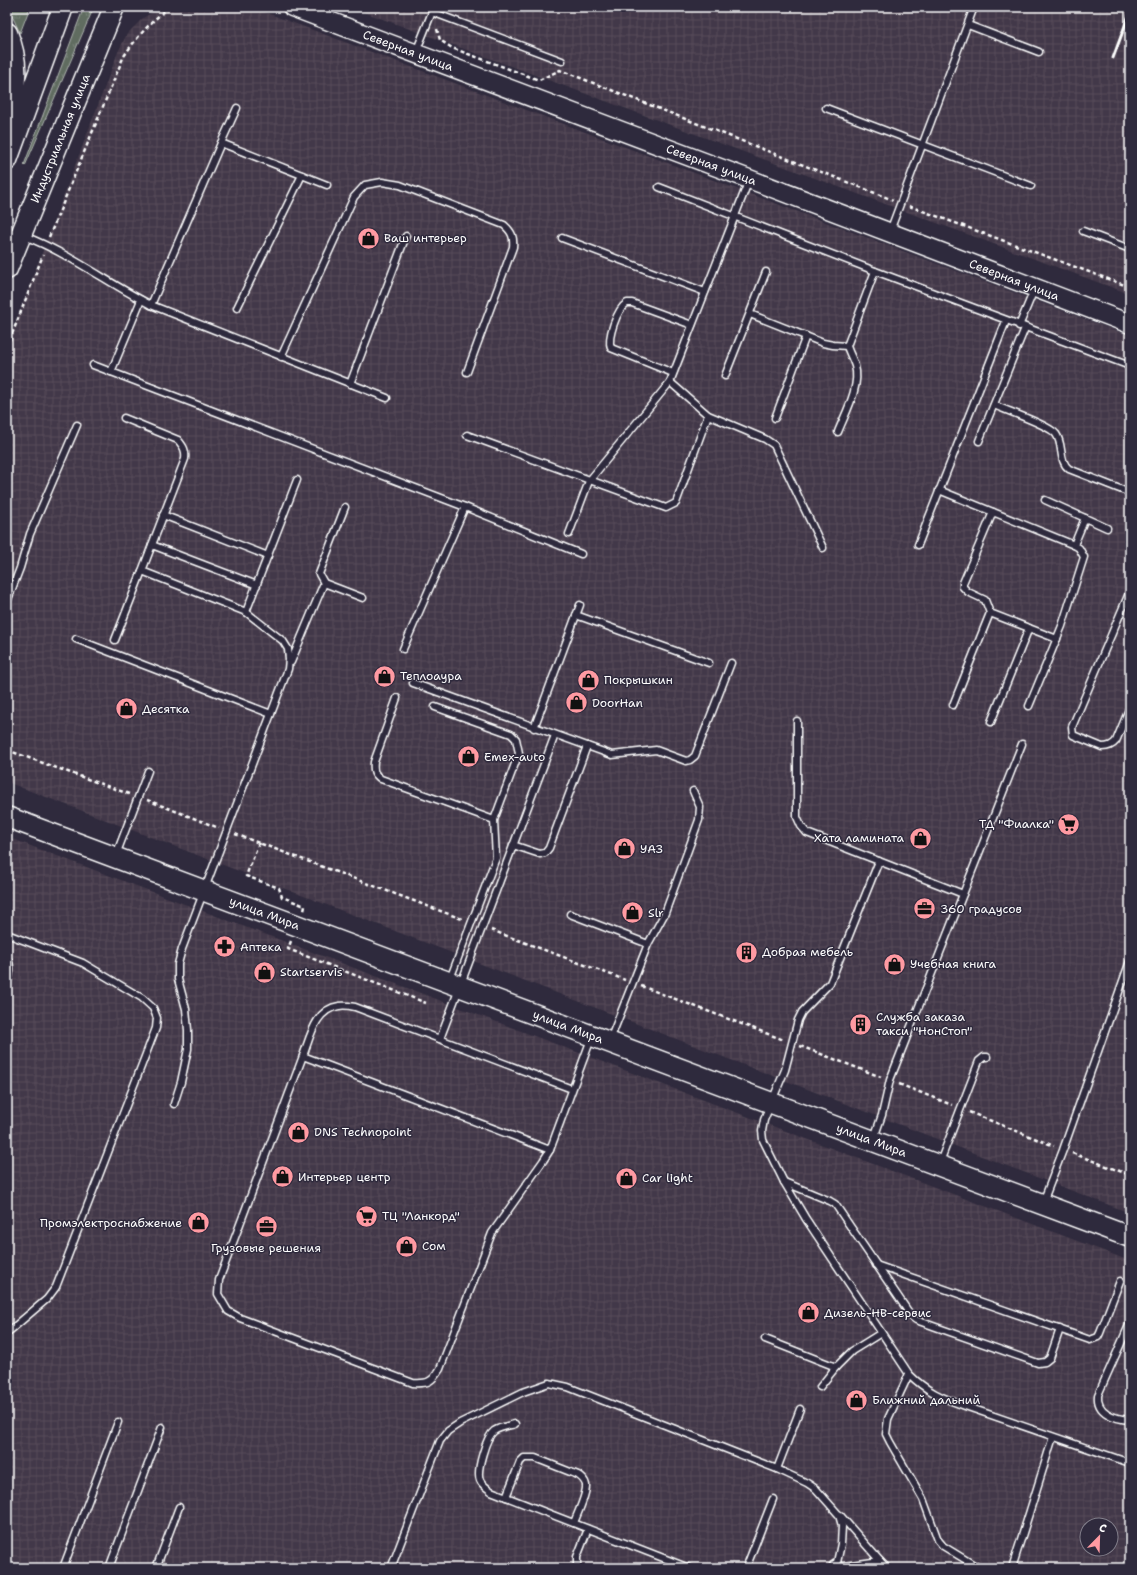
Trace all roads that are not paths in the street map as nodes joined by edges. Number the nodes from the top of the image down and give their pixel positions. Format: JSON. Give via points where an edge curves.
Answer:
{"nodes":[{"id":1,"x":63,"y":7,"type":"edge"},
{"id":2,"x":114,"y":7,"type":"edge"},
{"id":3,"x":292,"y":7,"type":"edge"},
{"id":4,"x":974,"y":7,"type":"edge"},
{"id":5,"x":433,"y":9,"type":"edge"},
{"id":6,"x":968,"y":25,"type":"junction"},
{"id":7,"x":7,"y":33,"type":"edge"},
{"id":8,"x":1039,"y":52,"type":"dead end"},
{"id":9,"x":416,"y":54,"type":"junction"},
{"id":10,"x":562,"y":61,"type":"dead end"},
{"id":11,"x":236,"y":108,"type":"dead end"},
{"id":12,"x":826,"y":108,"type":"dead end"},
{"id":13,"x":7,"y":114,"type":"edge"},
{"id":14,"x":221,"y":143,"type":"junction"},
{"id":15,"x":923,"y":145,"type":"junction"},
{"id":16,"x":7,"y":160,"type":"edge"},
{"id":17,"x":302,"y":175,"type":"junction"},
{"id":18,"x":749,"y":179,"type":"junction"},
{"id":19,"x":327,"y":185,"type":"dead end"},
{"id":20,"x":1031,"y":186,"type":"dead end"},
{"id":21,"x":659,"y":187,"type":"dead end"},
{"id":22,"x":734,"y":217,"type":"junction"},
{"id":23,"x":1083,"y":231,"type":"dead end"},
{"id":24,"x":890,"y":233,"type":"junction"},
{"id":25,"x":20,"y":235,"type":"junction"},
{"id":26,"x":406,"y":236,"type":"dead end"},
{"id":27,"x":562,"y":238,"type":"dead end"},
{"id":28,"x":1130,"y":249,"type":"edge"},
{"id":29,"x":7,"y":269,"type":"edge"},
{"id":30,"x":766,"y":272,"type":"dead end"},
{"id":31,"x":875,"y":272,"type":"junction"},
{"id":32,"x":1034,"y":288,"type":"junction"},
{"id":33,"x":705,"y":292,"type":"junction"},
{"id":34,"x":141,"y":300,"type":"junction"},
{"id":35,"x":151,"y":305,"type":"junction"},
{"id":36,"x":237,"y":308,"type":"dead end"},
{"id":37,"x":750,"y":314,"type":"junction"},
{"id":38,"x":1006,"y":321,"type":"junction"},
{"id":39,"x":1130,"y":324,"type":"edge"},
{"id":40,"x":692,"y":325,"type":"junction"},
{"id":41,"x":1022,"y":327,"type":"junction"},
{"id":42,"x":806,"y":336,"type":"junction"},
{"id":43,"x":846,"y":346,"type":"junction"},
{"id":44,"x":281,"y":357,"type":"junction"},
{"id":45,"x":93,"y":365,"type":"dead end"},
{"id":46,"x":1130,"y":366,"type":"edge"},
{"id":47,"x":111,"y":372,"type":"junction"},
{"id":48,"x":467,"y":372,"type":"dead end"},
{"id":49,"x":673,"y":373,"type":"junction"},
{"id":50,"x":725,"y":376,"type":"dead end"},
{"id":51,"x":670,"y":382,"type":"junction"},
{"id":52,"x":350,"y":384,"type":"junction"},
{"id":53,"x":387,"y":398,"type":"dead end"},
{"id":54,"x":994,"y":405,"type":"junction"},
{"id":55,"x":708,"y":415,"type":"junction"},
{"id":56,"x":124,"y":418,"type":"dead end"},
{"id":57,"x":775,"y":418,"type":"dead end"},
{"id":58,"x":77,"y":425,"type":"dead end"},
{"id":59,"x":838,"y":432,"type":"dead end"},
{"id":60,"x":467,"y":435,"type":"dead end"},
{"id":61,"x":979,"y":441,"type":"dead end"},
{"id":62,"x":297,"y":480,"type":"dead end"},
{"id":63,"x":589,"y":481,"type":"junction"},
{"id":64,"x":939,"y":490,"type":"junction"},
{"id":65,"x":1130,"y":493,"type":"edge"},
{"id":66,"x":1045,"y":500,"type":"dead end"},
{"id":67,"x":345,"y":507,"type":"dead end"},
{"id":68,"x":465,"y":508,"type":"junction"},
{"id":69,"x":993,"y":512,"type":"junction"},
{"id":70,"x":163,"y":515,"type":"junction"},
{"id":71,"x":1085,"y":518,"type":"junction"},
{"id":72,"x":1107,"y":528,"type":"dead end"},
{"id":73,"x":569,"y":534,"type":"dead end"},
{"id":74,"x":152,"y":545,"type":"junction"},
{"id":75,"x":918,"y":545,"type":"dead end"},
{"id":76,"x":1074,"y":545,"type":"junction"},
{"id":77,"x":823,"y":548,"type":"dead end"},
{"id":78,"x":581,"y":554,"type":"dead end"},
{"id":79,"x":268,"y":556,"type":"junction"},
{"id":80,"x":142,"y":571,"type":"junction"},
{"id":81,"x":324,"y":583,"type":"junction"},
{"id":82,"x":257,"y":585,"type":"junction"},
{"id":83,"x":1130,"y":591,"type":"edge"},
{"id":84,"x":363,"y":598,"type":"dead end"},
{"id":85,"x":7,"y":602,"type":"edge"},
{"id":86,"x":580,"y":605,"type":"dead end"},
{"id":87,"x":246,"y":612,"type":"junction"},
{"id":88,"x":990,"y":613,"type":"junction"},
{"id":89,"x":576,"y":615,"type":"junction"},
{"id":90,"x":1029,"y":628,"type":"junction"},
{"id":91,"x":76,"y":639,"type":"dead end"},
{"id":92,"x":1056,"y":639,"type":"junction"},
{"id":93,"x":115,"y":640,"type":"dead end"},
{"id":94,"x":403,"y":649,"type":"dead end"},
{"id":95,"x":709,"y":663,"type":"dead end"},
{"id":96,"x":731,"y":663,"type":"dead end"},
{"id":97,"x":288,"y":669,"type":"junction"},
{"id":98,"x":413,"y":683,"type":"dead end"},
{"id":99,"x":397,"y":698,"type":"dead end"},
{"id":100,"x":954,"y":705,"type":"dead end"},
{"id":101,"x":1029,"y":706,"type":"dead end"},
{"id":102,"x":1130,"y":706,"type":"edge"},
{"id":103,"x":435,"y":708,"type":"dead end"},
{"id":104,"x":271,"y":714,"type":"junction"},
{"id":105,"x":797,"y":721,"type":"dead end"},
{"id":106,"x":991,"y":722,"type":"dead end"},
{"id":107,"x":534,"y":728,"type":"junction"},
{"id":108,"x":555,"y":735,"type":"junction"},
{"id":109,"x":1022,"y":744,"type":"dead end"},
{"id":110,"x":587,"y":746,"type":"junction"},
{"id":111,"x":148,"y":771,"type":"dead end"},
{"id":112,"x":693,"y":791,"type":"dead end"},
{"id":113,"x":7,"y":817,"type":"edge"},
{"id":114,"x":494,"y":820,"type":"junction"},
{"id":115,"x":513,"y":845,"type":"junction"},
{"id":116,"x":116,"y":856,"type":"junction"},
{"id":117,"x":879,"y":861,"type":"junction"},
{"id":118,"x":205,"y":890,"type":"junction"},
{"id":119,"x":963,"y":894,"type":"junction"},
{"id":120,"x":570,"y":914,"type":"dead end"},
{"id":121,"x":7,"y":934,"type":"edge"},
{"id":122,"x":648,"y":944,"type":"junction"},
{"id":123,"x":7,"y":958,"type":"edge"},
{"id":124,"x":1130,"y":961,"type":"edge"},
{"id":125,"x":7,"y":983,"type":"edge"},
{"id":126,"x":454,"y":984,"type":"junction"},
{"id":127,"x":601,"y":1038,"type":"junction"},
{"id":128,"x":440,"y":1039,"type":"junction"},
{"id":129,"x":303,"y":1056,"type":"junction"},
{"id":130,"x":987,"y":1057,"type":"dead end"},
{"id":131,"x":572,"y":1089,"type":"junction"},
{"id":132,"x":771,"y":1103,"type":"junction"},
{"id":133,"x":174,"y":1104,"type":"dead end"},
{"id":134,"x":873,"y":1141,"type":"junction"},
{"id":135,"x":550,"y":1150,"type":"junction"},
{"id":136,"x":938,"y":1165,"type":"junction"},
{"id":137,"x":784,"y":1182,"type":"junction"},
{"id":138,"x":1042,"y":1204,"type":"junction"},
{"id":139,"x":1130,"y":1237,"type":"edge"},
{"id":140,"x":876,"y":1265,"type":"junction"},
{"id":141,"x":1120,"y":1281,"type":"dead end"},
{"id":142,"x":1130,"y":1323,"type":"edge"},
{"id":143,"x":1060,"y":1329,"type":"junction"},
{"id":144,"x":7,"y":1333,"type":"edge"},
{"id":145,"x":881,"y":1333,"type":"junction"},
{"id":146,"x":765,"y":1340,"type":"dead end"},
{"id":147,"x":836,"y":1367,"type":"junction"},
{"id":148,"x":909,"y":1374,"type":"junction"},
{"id":149,"x":820,"y":1387,"type":"dead end"},
{"id":150,"x":800,"y":1409,"type":"dead end"},
{"id":151,"x":1130,"y":1420,"type":"edge"},
{"id":152,"x":118,"y":1422,"type":"dead end"},
{"id":153,"x":515,"y":1424,"type":"dead end"},
{"id":154,"x":162,"y":1427,"type":"dead end"},
{"id":155,"x":1054,"y":1437,"type":"junction"},
{"id":156,"x":1130,"y":1463,"type":"edge"},
{"id":157,"x":777,"y":1469,"type":"junction"},
{"id":158,"x":506,"y":1497,"type":"junction"},
{"id":159,"x":773,"y":1499,"type":"dead end"},
{"id":160,"x":179,"y":1507,"type":"dead end"},
{"id":161,"x":840,"y":1515,"type":"junction"},
{"id":162,"x":574,"y":1523,"type":"junction"},
{"id":163,"x":588,"y":1529,"type":"junction"},
{"id":164,"x":880,"y":1560,"type":"junction"},
{"id":165,"x":63,"y":1568,"type":"edge"},
{"id":166,"x":109,"y":1568,"type":"edge"},
{"id":167,"x":156,"y":1568,"type":"edge"},
{"id":168,"x":391,"y":1568,"type":"edge"},
{"id":169,"x":577,"y":1568,"type":"edge"},
{"id":170,"x":689,"y":1568,"type":"edge"},
{"id":171,"x":746,"y":1568,"type":"edge"},
{"id":172,"x":836,"y":1568,"type":"edge"},
{"id":173,"x":887,"y":1568,"type":"edge"},
{"id":174,"x":979,"y":1568,"type":"edge"},
{"id":175,"x":1012,"y":1568,"type":"edge"}],
"edges":[{"from":1,"to":16,"type":"main road"},
{"from":2,"to":25,"type":"main road","name":"Индустриальная улица"},
{"from":3,"to":9,"type":"main road","name":"Северная улица"},
{"from":4,"to":6,"type":"lane"},
{"from":5,"to":9,"type":"lane"},
{"from":5,"to":10,"type":"lane","via":[[440,15]]},
{"from":6,"to":8,"type":"lane"},
{"from":6,"to":15,"type":"lane"},
{"from":7,"to":13,"type":"main road","via":[[16,80]]},
{"from":9,"to":18,"type":"main road","name":"Северная улица"},
{"from":11,"to":14,"type":"lane"},
{"from":12,"to":15,"type":"lane"},
{"from":14,"to":17,"type":"lane"},
{"from":14,"to":35,"type":"lane"},
{"from":15,"to":20,"type":"lane"},
{"from":15,"to":24,"type":"lane"},
{"from":17,"to":19,"type":"lane"},
{"from":17,"to":36,"type":"lane"},
{"from":18,"to":22,"type":"lane"},
{"from":18,"to":24,"type":"main road","name":"Северная улица"},
{"from":21,"to":22,"type":"lane"},
{"from":22,"to":31,"type":"lane"},
{"from":22,"to":33,"type":"lane"},
{"from":23,"to":28,"type":"lane"},
{"from":24,"to":32,"type":"main road","name":"Северная улица"},
{"from":25,"to":29,"type":"main road","name":"Индустриальная улица"},
{"from":25,"to":34,"type":"lane","via":[[46,245]]},
{"from":26,"to":52,"type":"lane"},
{"from":27,"to":33,"type":"lane"},
{"from":30,"to":37,"type":"lane"},
{"from":31,"to":38,"type":"lane"},
{"from":31,"to":43,"type":"lane"},
{"from":32,"to":39,"type":"main road","name":"Северная улица"},
{"from":32,"to":41,"type":"lane"},
{"from":33,"to":40,"type":"lane"},
{"from":34,"to":35,"type":"lane"},
{"from":34,"to":47,"type":"lane"},
{"from":35,"to":44,"type":"lane"},
{"from":37,"to":42,"type":"lane"},
{"from":37,"to":50,"type":"lane"},
{"from":38,"to":41,"type":"lane"},
{"from":38,"to":64,"type":"lane"},
{"from":40,"to":49,"type":"lane"},
{"from":40,"to":49,"type":"lane","via":[[632,303],[627,303],[620,309],[609,339],[611,348]]},
{"from":41,"to":46,"type":"lane"},
{"from":41,"to":54,"type":"lane"},
{"from":42,"to":43,"type":"lane","via":[[833,345]]},
{"from":42,"to":57,"type":"lane"},
{"from":43,"to":59,"type":"lane","via":[[855,367],[856,386]]},
{"from":44,"to":48,"type":"lane","via":[[354,197],[365,185],[382,182],[400,185],[504,225],[511,231],[513,247]]},
{"from":44,"to":52,"type":"lane"},
{"from":45,"to":47,"type":"lane"},
{"from":47,"to":68,"type":"lane"},
{"from":49,"to":51,"type":"lane"},
{"from":51,"to":55,"type":"lane"},
{"from":51,"to":63,"type":"lane"},
{"from":52,"to":53,"type":"lane"},
{"from":54,"to":61,"type":"lane"},
{"from":54,"to":65,"type":"lane","via":[[1052,430],[1059,441],[1063,461],[1069,469]]},
{"from":55,"to":63,"type":"lane","via":[[676,503],[670,507],[666,508]]},
{"from":55,"to":77,"type":"lane","via":[[774,445]]},
{"from":56,"to":70,"type":"lane","via":[[178,440],[183,446],[184,459]]},
{"from":58,"to":85,"type":"lane","via":[[30,534]]},
{"from":60,"to":63,"type":"lane"},
{"from":62,"to":79,"type":"lane"},
{"from":63,"to":73,"type":"lane"},
{"from":64,"to":69,"type":"lane"},
{"from":64,"to":75,"type":"lane"},
{"from":66,"to":71,"type":"lane"},
{"from":67,"to":81,"type":"lane","via":[[318,574]]},
{"from":68,"to":78,"type":"lane"},
{"from":68,"to":94,"type":"lane"},
{"from":69,"to":76,"type":"lane"},
{"from":69,"to":88,"type":"lane","via":[[963,583],[963,588],[968,592],[985,600]]},
{"from":70,"to":74,"type":"lane"},
{"from":70,"to":79,"type":"lane"},
{"from":71,"to":72,"type":"lane"},
{"from":71,"to":76,"type":"lane"},
{"from":74,"to":80,"type":"lane"},
{"from":74,"to":82,"type":"lane"},
{"from":76,"to":92,"type":"lane","via":[[1084,557]]},
{"from":79,"to":82,"type":"lane"},
{"from":80,"to":87,"type":"lane"},
{"from":80,"to":93,"type":"lane"},
{"from":81,"to":84,"type":"lane"},
{"from":81,"to":97,"type":"lane"},
{"from":82,"to":87,"type":"lane"},
{"from":83,"to":102,"type":"lane","via":[[1072,727],[1073,735],[1102,747],[1112,745]]},
{"from":86,"to":89,"type":"lane"},
{"from":87,"to":97,"type":"lane","via":[[283,641],[288,649]]},
{"from":88,"to":90,"type":"lane"},
{"from":88,"to":100,"type":"lane"},
{"from":89,"to":95,"type":"lane"},
{"from":89,"to":107,"type":"lane"},
{"from":90,"to":92,"type":"lane"},
{"from":90,"to":106,"type":"lane"},
{"from":91,"to":104,"type":"lane"},
{"from":92,"to":101,"type":"lane"},
{"from":96,"to":110,"type":"lane","via":[[695,756],[690,760],[686,761],[656,750],[612,755]]},
{"from":97,"to":104,"type":"lane"},
{"from":98,"to":107,"type":"lane"},
{"from":99,"to":114,"type":"lane","via":[[374,762],[373,770],[376,775]]},
{"from":103,"to":114,"type":"lane","via":[[511,734],[516,739],[519,753]]},
{"from":104,"to":118,"type":"lane"},
{"from":105,"to":117,"type":"lane","via":[[797,817],[801,826],[807,833]]},
{"from":107,"to":108,"type":"lane"},
{"from":108,"to":110,"type":"lane"},
{"from":108,"to":115,"type":"lane"},
{"from":109,"to":119,"type":"lane"},
{"from":110,"to":115,"type":"lane","via":[[549,848],[540,854]]},
{"from":111,"to":116,"type":"lane"},
{"from":112,"to":122,"type":"lane","via":[[700,807],[699,820],[665,913]]},
{"from":113,"to":116,"type":"main road","name":"улица Мира"},
{"from":114,"to":126,"type":"lane","via":[[496,858],[471,923]]},
{"from":115,"to":126,"type":"lane","via":[[482,927]]},
{"from":116,"to":118,"type":"main road","name":"улица Мира"},
{"from":117,"to":119,"type":"lane"},
{"from":117,"to":132,"type":"lane","via":[[830,983],[802,1012],[785,1070]]},
{"from":118,"to":126,"type":"main road","name":"улица Мира"},
{"from":118,"to":133,"type":"lane","via":[[178,964],[178,979],[186,1009],[188,1049],[182,1082]]},
{"from":119,"to":134,"type":"lane","via":[[890,1080]]},
{"from":120,"to":122,"type":"lane"},
{"from":121,"to":144,"type":"lane","via":[[83,963],[142,998],[153,1008],[157,1018],[156,1028],[56,1287],[47,1299]]},
{"from":122,"to":127,"type":"lane","via":[[632,983]]},
{"from":123,"to":125,"type":"lane","via":[[11,966]]},
{"from":124,"to":138,"type":"lane"},
{"from":126,"to":127,"type":"main road","name":"улица Мира"},
{"from":126,"to":128,"type":"lane"},
{"from":127,"to":131,"type":"lane"},
{"from":127,"to":132,"type":"main road","name":"улица Мира"},
{"from":128,"to":129,"type":"lane","via":[[354,1007],[338,1006],[326,1011],[317,1020]]},
{"from":128,"to":131,"type":"lane"},
{"from":129,"to":135,"type":"lane"},
{"from":129,"to":135,"type":"lane","via":[[219,1280],[218,1294],[228,1311],[240,1318],[413,1383],[426,1384],[440,1369],[492,1233]]},
{"from":130,"to":136,"type":"lane","via":[[979,1061]]},
{"from":131,"to":135,"type":"lane"},
{"from":132,"to":134,"type":"main road","name":"улица Мира"},
{"from":132,"to":137,"type":"lane","via":[[762,1131],[763,1140]]},
{"from":134,"to":136,"type":"main road","name":"улица Мира"},
{"from":136,"to":138,"type":"main road","name":"улица Мира"},
{"from":137,"to":140,"type":"lane","via":[[835,1204]]},
{"from":137,"to":145,"type":"lane"},
{"from":138,"to":139,"type":"main road","name":"улица Мира"},
{"from":140,"to":143,"type":"lane"},
{"from":140,"to":143,"type":"lane","via":[[914,1318],[1038,1363],[1050,1358]]},
{"from":141,"to":143,"type":"lane","via":[[1098,1337],[1090,1340]]},
{"from":142,"to":151,"type":"lane","via":[[1097,1402],[1108,1414]]},
{"from":145,"to":147,"type":"lane","via":[[852,1351]]},
{"from":145,"to":148,"type":"lane"},
{"from":146,"to":147,"type":"lane"},
{"from":147,"to":149,"type":"lane"},
{"from":148,"to":155,"type":"lane","via":[[940,1397]]},
{"from":148,"to":174,"type":"lane","via":[[888,1419],[888,1438],[923,1499],[938,1540],[943,1546]]},
{"from":150,"to":157,"type":"lane"},
{"from":152,"to":165,"type":"lane"},
{"from":153,"to":158,"type":"lane","via":[[493,1431],[478,1472],[487,1488]]},
{"from":154,"to":166,"type":"lane"},
{"from":155,"to":156,"type":"lane"},
{"from":155,"to":175,"type":"lane"},
{"from":157,"to":161,"type":"lane","via":[[816,1489]]},
{"from":157,"to":168,"type":"lane","via":[[568,1387],[549,1383],[539,1385],[448,1431],[440,1441]]},
{"from":158,"to":162,"type":"lane"},
{"from":158,"to":162,"type":"lane","via":[[520,1462],[524,1458],[535,1458],[583,1479],[586,1491]]},
{"from":159,"to":171,"type":"lane"},
{"from":160,"to":167,"type":"lane"},
{"from":161,"to":164,"type":"lane"},
{"from":161,"to":172,"type":"lane","via":[[841,1544]]},
{"from":162,"to":163,"type":"lane"},
{"from":163,"to":169,"type":"lane","via":[[577,1557]]},
{"from":163,"to":170,"type":"lane"},
{"from":164,"to":172,"type":"lane"},
{"from":164,"to":173,"type":"lane"}]}
